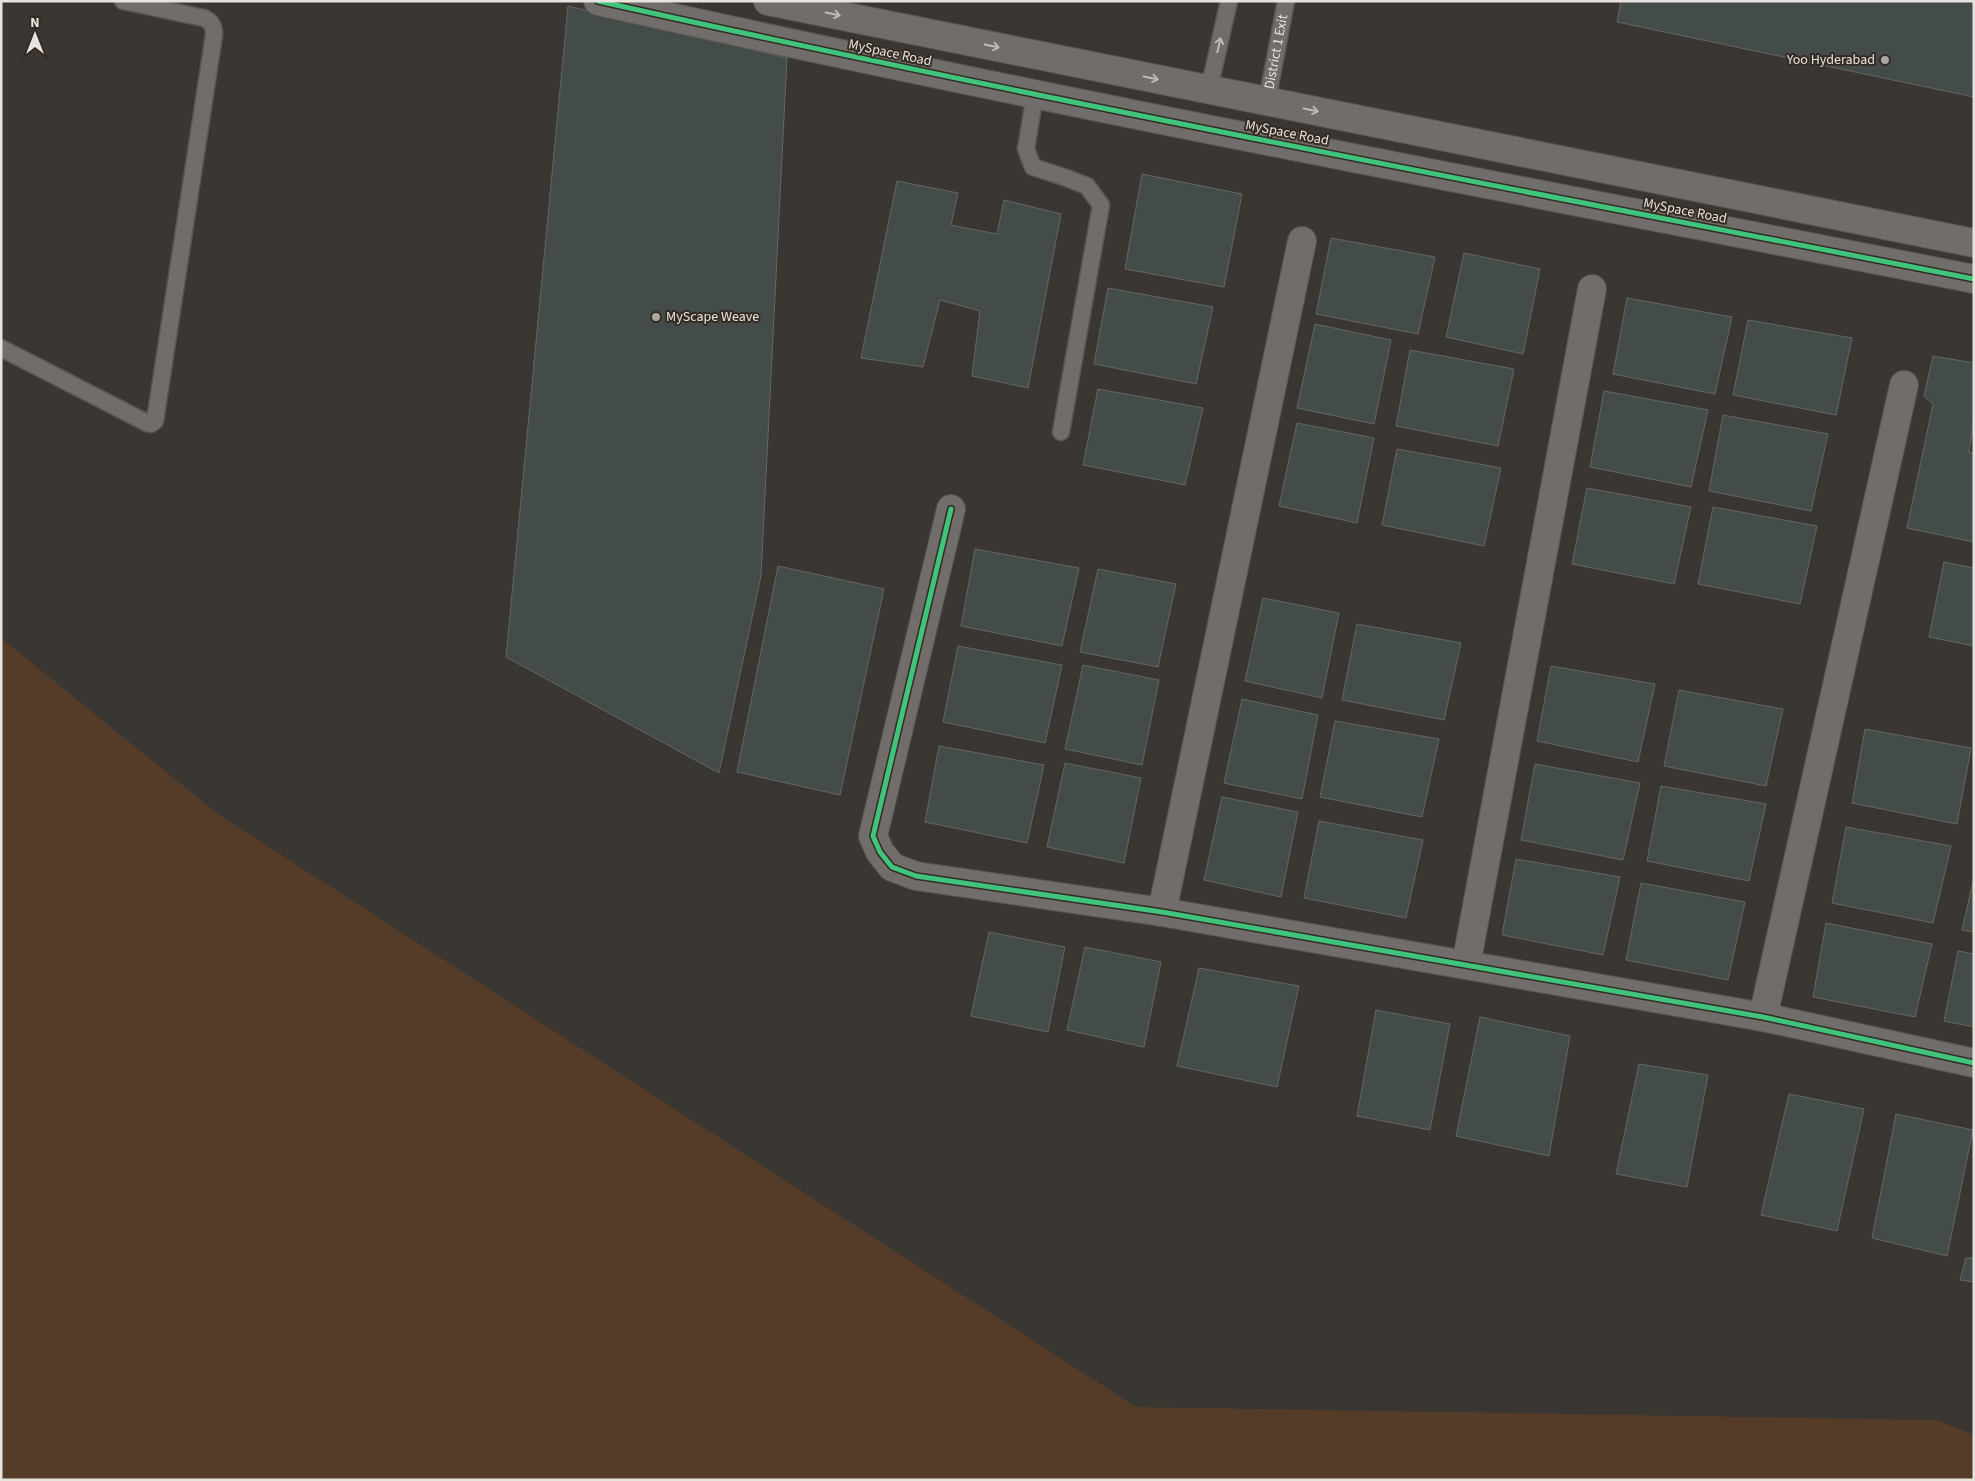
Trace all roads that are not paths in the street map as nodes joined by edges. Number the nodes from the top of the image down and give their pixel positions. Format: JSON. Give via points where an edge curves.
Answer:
{"nodes":[{"id":1,"x":124,"y":1,"type":"edge"},
{"id":2,"x":598,"y":1,"type":"edge"},
{"id":3,"x":768,"y":1,"type":"edge"},
{"id":4,"x":1229,"y":1,"type":"edge"},
{"id":5,"x":1286,"y":1,"type":"edge"},
{"id":6,"x":1125,"y":72,"type":"junction"},
{"id":7,"x":1209,"y":89,"type":"junction"},
{"id":8,"x":1035,"y":94,"type":"junction"},
{"id":9,"x":1267,"y":102,"type":"junction"},
{"id":10,"x":1116,"y":111,"type":"junction"},
{"id":11,"x":1302,"y":241,"type":"dead end"},
{"id":12,"x":1974,"y":243,"type":"edge"},
{"id":13,"x":1974,"y":279,"type":"edge"},
{"id":14,"x":1592,"y":289,"type":"dead end"},
{"id":15,"x":1,"y":348,"type":"edge"},
{"id":16,"x":1904,"y":385,"type":"dead end"},
{"id":17,"x":1061,"y":432,"type":"dead end"},
{"id":18,"x":951,"y":509,"type":"dead end"},
{"id":19,"x":1162,"y":912,"type":"junction"},
{"id":20,"x":1466,"y":965,"type":"junction"},
{"id":21,"x":1764,"y":1017,"type":"junction"},
{"id":22,"x":1974,"y":1063,"type":"edge"}],
"edges":[{"from":1,"to":15,"type":"lane","via":[[204,18],[214,26],[156,422],[147,423]]},
{"from":2,"to":8,"type":"street","name":"MySpace Road","via":[[726,31]]},
{"from":3,"to":6,"type":"street","name":"MySpace Road","one_way":true},
{"from":7,"to":4,"type":"lane","one_way":true},
{"from":5,"to":9,"type":"lane","name":"District 1 Exit"},
{"from":6,"to":7,"type":"street","name":"MySpace Road","one_way":true},
{"from":6,"to":10,"type":"street"},
{"from":7,"to":9,"type":"street","name":"MySpace Road"},
{"from":8,"to":10,"type":"street","name":"MySpace Road"},
{"from":8,"to":17,"type":"lane","via":[[1026,149],[1033,167],[1087,186],[1101,205]]},
{"from":9,"to":12,"type":"street","name":"MySpace Road","one_way":true},
{"from":10,"to":13,"type":"street","name":"MySpace Road"},
{"from":11,"to":19,"type":"street"},
{"from":14,"to":20,"type":"street"},
{"from":16,"to":21,"type":"street"},
{"from":18,"to":19,"type":"street","via":[[873,836],[880,852],[892,868],[916,876]]},
{"from":19,"to":20,"type":"street"},
{"from":20,"to":21,"type":"street"},
{"from":21,"to":22,"type":"street"}]}
